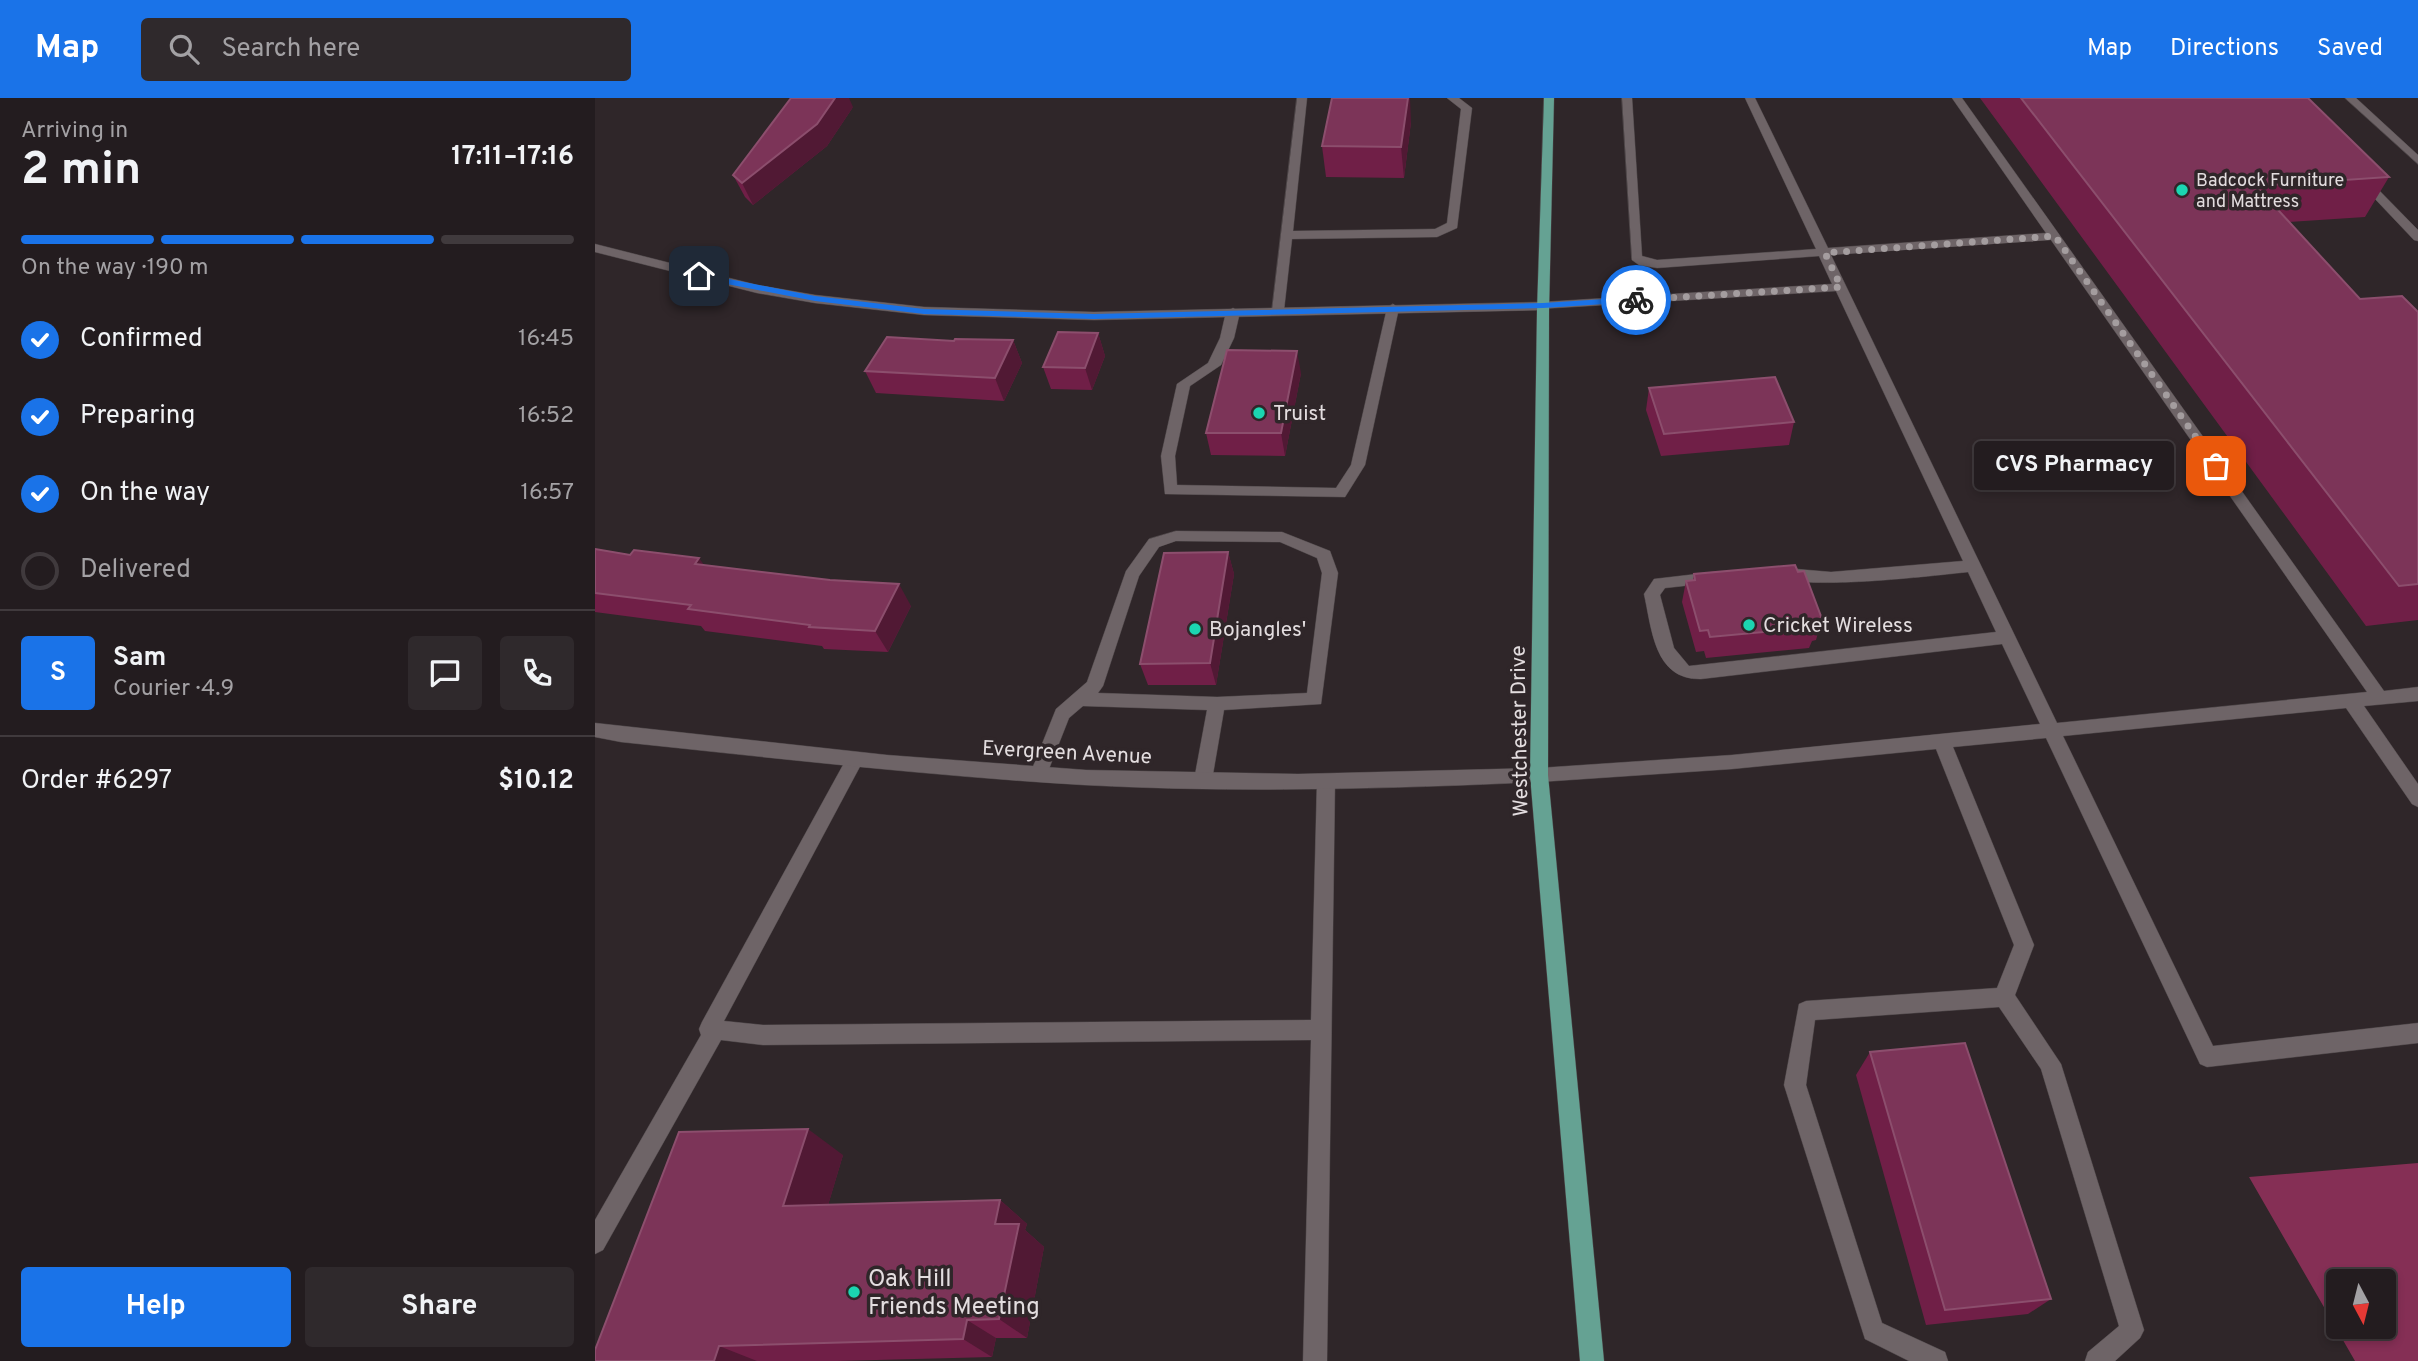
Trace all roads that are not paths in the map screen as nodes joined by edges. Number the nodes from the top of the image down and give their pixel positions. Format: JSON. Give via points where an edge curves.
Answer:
{"nodes":[{"id":1,"x":1302,"y":98,"type":"edge"},
{"id":2,"x":1452,"y":98,"type":"edge"},
{"id":3,"x":1549,"y":98,"type":"edge"},
{"id":4,"x":1627,"y":98,"type":"edge"},
{"id":5,"x":1750,"y":98,"type":"edge"},
{"id":6,"x":1957,"y":98,"type":"edge"},
{"id":7,"x":2350,"y":98,"type":"edge"},
{"id":8,"x":2418,"y":161,"type":"edge"},
{"id":9,"x":2351,"y":167,"type":"edge"},
{"id":10,"x":1286,"y":235,"type":"junction"},
{"id":11,"x":2055,"y":236,"type":"junction"},
{"id":12,"x":2418,"y":237,"type":"edge"},
{"id":13,"x":595,"y":248,"type":"edge"},
{"id":14,"x":1825,"y":253,"type":"junction"},
{"id":15,"x":1841,"y":287,"type":"junction"},
{"id":16,"x":1543,"y":306,"type":"junction"},
{"id":17,"x":1393,"y":309,"type":"junction"},
{"id":18,"x":1278,"y":310,"type":"junction"},
{"id":19,"x":1233,"y":312,"type":"junction"},
{"id":20,"x":1974,"y":566,"type":"junction"},
{"id":21,"x":1769,"y":575,"type":"edge"},
{"id":22,"x":1728,"y":578,"type":"edge"},
{"id":23,"x":2008,"y":637,"type":"junction"},
{"id":24,"x":2418,"y":694,"type":"edge"},
{"id":25,"x":2380,"y":698,"type":"junction"},
{"id":26,"x":1081,"y":699,"type":"junction"},
{"id":27,"x":2351,"y":701,"type":"junction"},
{"id":28,"x":1217,"y":704,"type":"junction"},
{"id":29,"x":595,"y":730,"type":"edge"},
{"id":30,"x":2053,"y":731,"type":"junction"},
{"id":31,"x":1943,"y":742,"type":"junction"},
{"id":32,"x":855,"y":759,"type":"junction"},
{"id":33,"x":1039,"y":774,"type":"junction"},
{"id":34,"x":1539,"y":775,"type":"junction"},
{"id":35,"x":1203,"y":780,"type":"junction"},
{"id":36,"x":1326,"y":781,"type":"junction"},
{"id":37,"x":2418,"y":799,"type":"edge"},
{"id":38,"x":2004,"y":997,"type":"junction"},
{"id":39,"x":715,"y":1030,"type":"junction"},
{"id":40,"x":1321,"y":1030,"type":"junction"},
{"id":41,"x":2418,"y":1033,"type":"edge"},
{"id":42,"x":595,"y":1242,"type":"edge"},
{"id":43,"x":1315,"y":1361,"type":"edge"},
{"id":44,"x":1592,"y":1361,"type":"edge"},
{"id":45,"x":1936,"y":1361,"type":"edge"},
{"id":46,"x":2097,"y":1361,"type":"edge"}],
"edges":[{"from":1,"to":10,"type":"street"},
{"from":2,"to":10,"type":"street","via":[[1467,108],[1453,225],[1437,233]]},
{"from":3,"to":16,"type":"main road","name":"Westchester Drive"},
{"from":4,"to":14,"type":"street","via":[[1636,257],[1657,264]]},
{"from":5,"to":14,"type":"street"},
{"from":6,"to":11,"type":"street"},
{"from":7,"to":8,"type":"street"},
{"from":9,"to":12,"type":"street"},
{"from":10,"to":18,"type":"street"},
{"from":11,"to":14,"type":"street"},
{"from":11,"to":25,"type":"street"},
{"from":13,"to":19,"type":"street","via":[[757,289],[924,311],[1094,316]]},
{"from":14,"to":15,"type":"street"},
{"from":15,"to":16,"type":"street"},
{"from":15,"to":20,"type":"street"},
{"from":16,"to":17,"type":"street"},
{"from":16,"to":34,"type":"main road","name":"Westchester Drive"},
{"from":17,"to":18,"type":"street"},
{"from":17,"to":19,"type":"street","via":[[1358,465],[1340,493],[1170,490],[1168,456],[1179,397],[1184,384],[1214,365]]},
{"from":18,"to":19,"type":"street"},
{"from":20,"to":21,"type":"street","via":[[1831,579],[1796,573]]},
{"from":20,"to":23,"type":"street"},
{"from":22,"to":23,"type":"street","via":[[1660,583],[1652,594],[1665,648],[1683,671]]},
{"from":23,"to":30,"type":"street"},
{"from":24,"to":25,"type":"street","name":"Evergreen Avenue"},
{"from":25,"to":27,"type":"street","name":"Evergreen Avenue"},
{"from":26,"to":28,"type":"street"},
{"from":26,"to":28,"type":"street","via":[[1094,686],[1132,575],[1154,544],[1176,536],[1282,537],[1324,555],[1330,573],[1315,699]]},
{"from":26,"to":33,"type":"street","via":[[1062,715]]},
{"from":27,"to":30,"type":"street","name":"Evergreen Avenue"},
{"from":27,"to":37,"type":"street"},
{"from":28,"to":35,"type":"street"},
{"from":29,"to":32,"type":"street","name":"Evergreen Avenue"},
{"from":30,"to":31,"type":"street","name":"Evergreen Avenue"},
{"from":30,"to":41,"type":"street","via":[[2207,1058]]},
{"from":31,"to":34,"type":"street","name":"Evergreen Avenue"},
{"from":31,"to":38,"type":"street","via":[[2025,945]]},
{"from":32,"to":33,"type":"street","name":"Evergreen Avenue"},
{"from":32,"to":39,"type":"street","via":[[709,1029]]},
{"from":33,"to":35,"type":"street","name":"Evergreen Avenue"},
{"from":34,"to":36,"type":"street","name":"Evergreen Avenue"},
{"from":34,"to":44,"type":"main road","name":"Westchester Drive"},
{"from":35,"to":36,"type":"street","name":"Evergreen Avenue"},
{"from":36,"to":40,"type":"street"},
{"from":38,"to":45,"type":"street","via":[[1806,1010],[1795,1085],[1873,1331]]},
{"from":38,"to":46,"type":"street","via":[[2050,1064],[2132,1330]]},
{"from":39,"to":40,"type":"street","via":[[763,1035]]},
{"from":39,"to":42,"type":"street"},
{"from":40,"to":43,"type":"street"}]}
